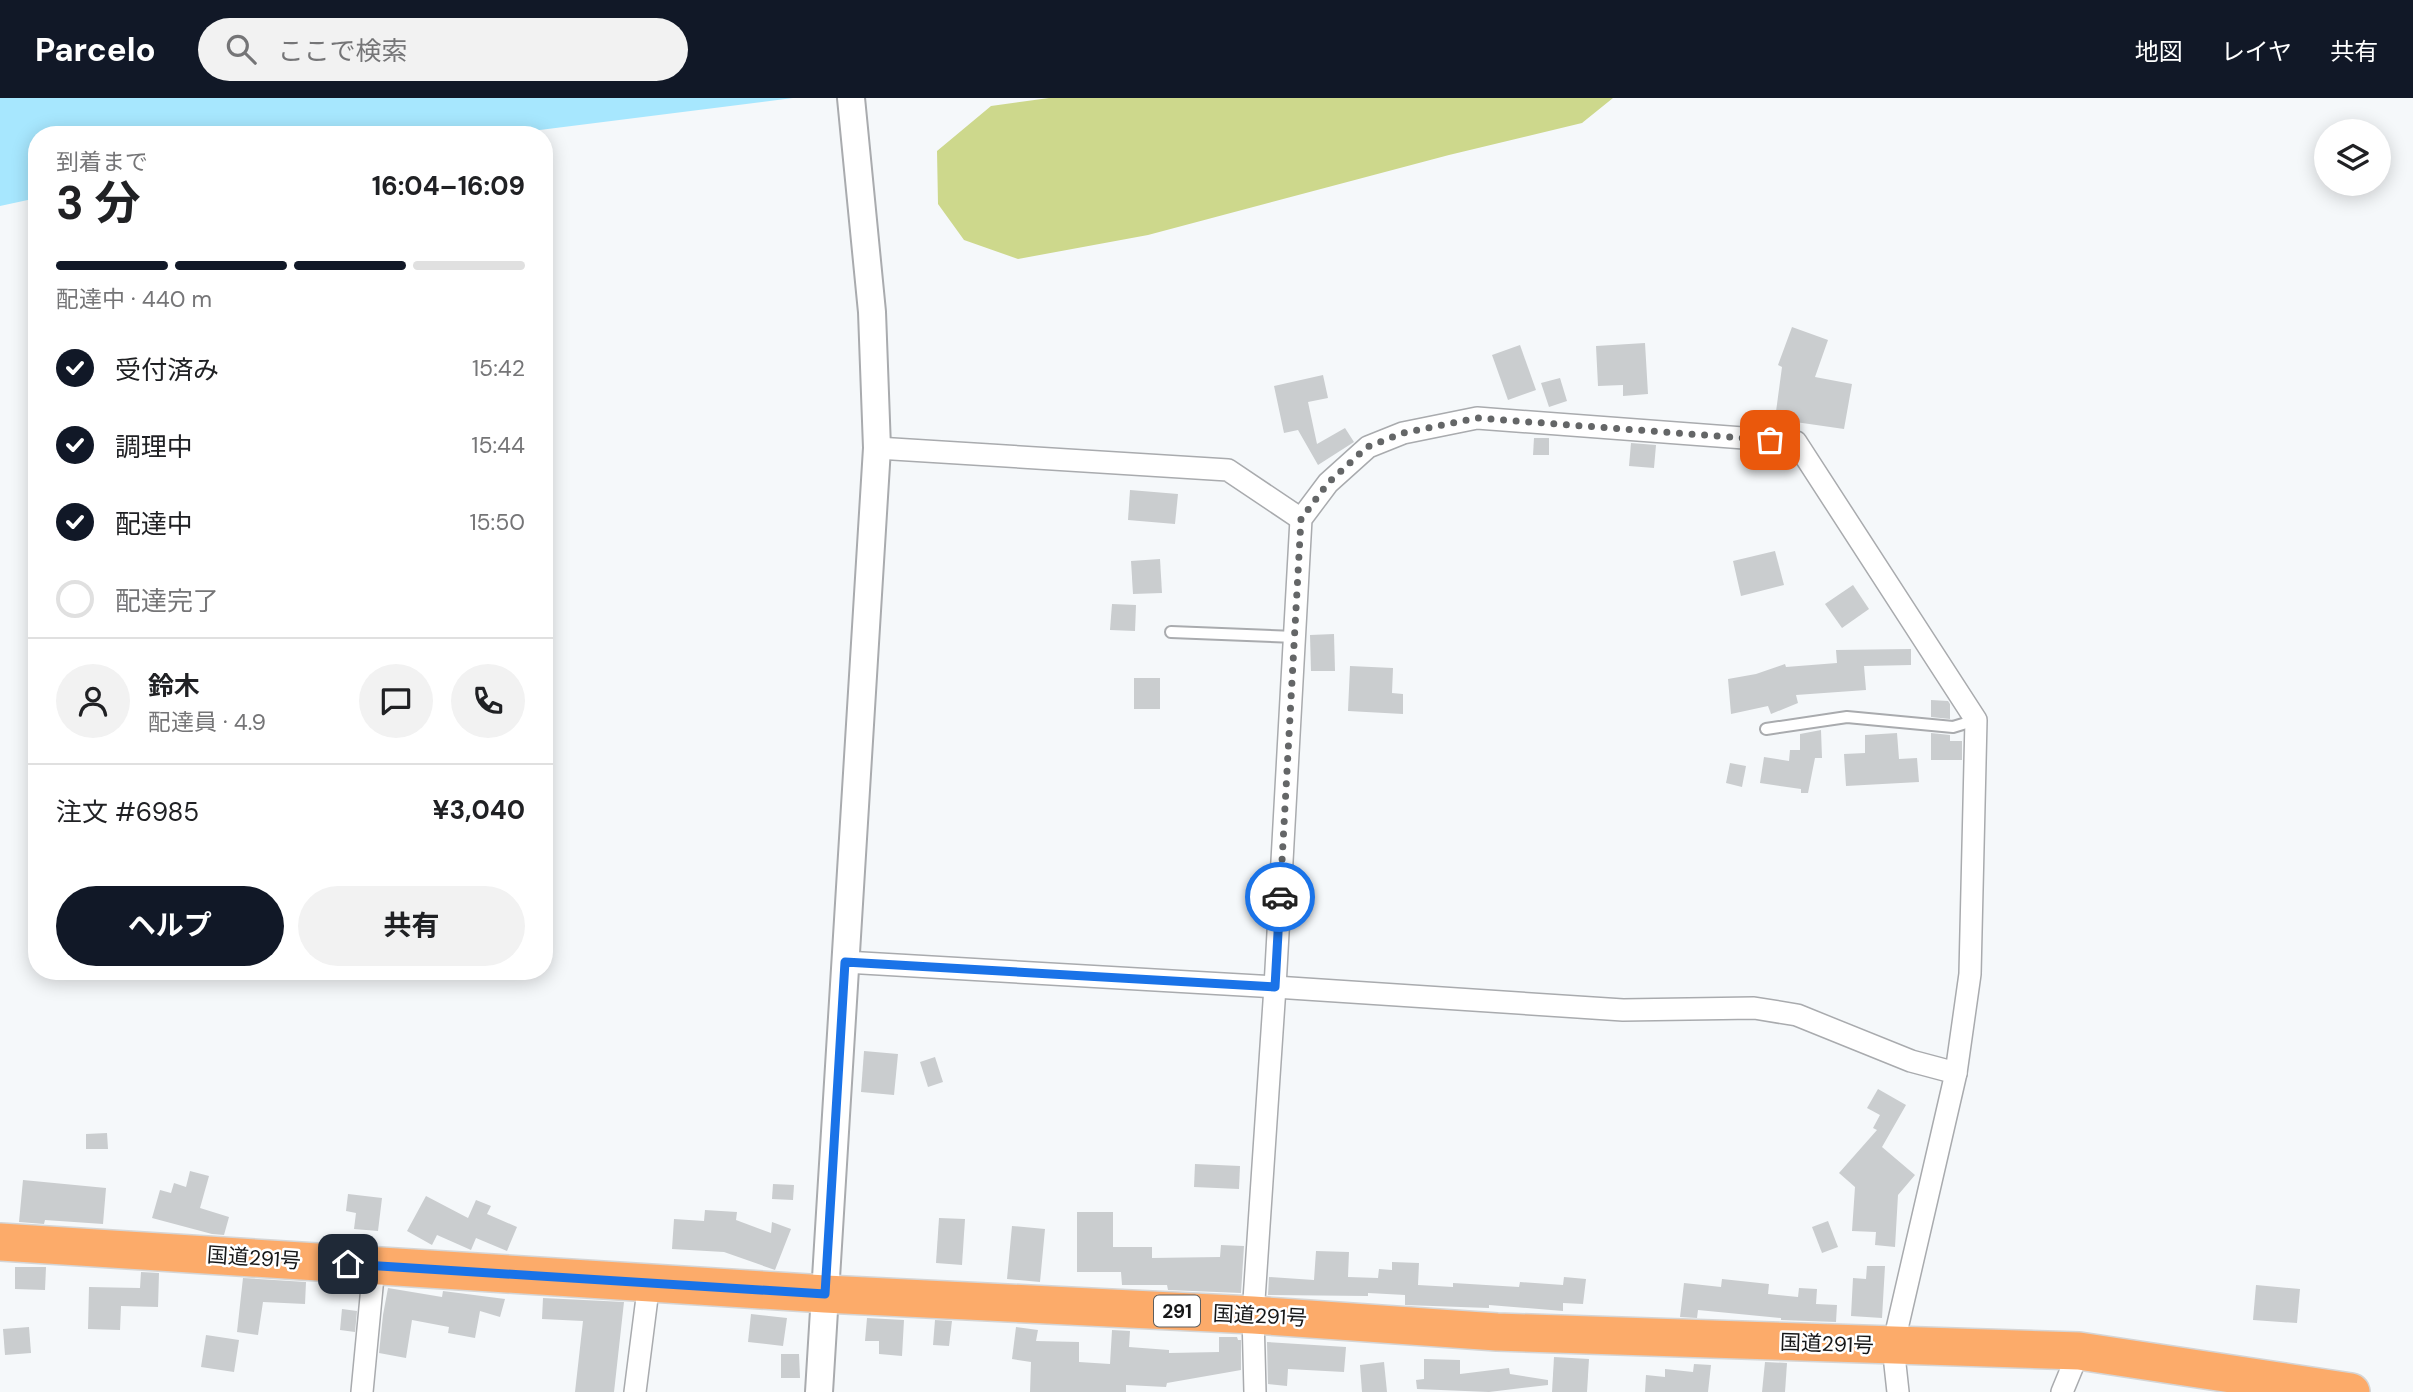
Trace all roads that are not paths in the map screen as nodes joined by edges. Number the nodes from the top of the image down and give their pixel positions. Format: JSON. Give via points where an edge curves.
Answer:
{"nodes":[{"id":1,"x":851,"y":98,"type":"edge"},
{"id":2,"x":877,"y":448,"type":"junction"},
{"id":3,"x":1301,"y":519,"type":"junction"},
{"id":4,"x":1171,"y":632,"type":"dead end"},
{"id":5,"x":1295,"y":637,"type":"junction"},
{"id":6,"x":1976,"y":720,"type":"junction"},
{"id":7,"x":1766,"y":729,"type":"dead end"},
{"id":8,"x":845,"y":962,"type":"junction"},
{"id":9,"x":1275,"y":987,"type":"junction"},
{"id":10,"x":1956,"y":1073,"type":"junction"},
{"id":11,"x":0,"y":1242,"type":"edge"},
{"id":12,"x":374,"y":1266,"type":"junction"},
{"id":13,"x":649,"y":1282,"type":"junction"},
{"id":14,"x":825,"y":1294,"type":"junction"},
{"id":15,"x":1253,"y":1315,"type":"junction"},
{"id":16,"x":1893,"y":1346,"type":"junction"},
{"id":17,"x":2079,"y":1351,"type":"junction"},
{"id":18,"x":362,"y":1392,"type":"edge"},
{"id":19,"x":635,"y":1392,"type":"edge"},
{"id":20,"x":818,"y":1392,"type":"edge"},
{"id":21,"x":1255,"y":1392,"type":"edge"},
{"id":22,"x":1898,"y":1392,"type":"edge"},
{"id":23,"x":2062,"y":1392,"type":"edge"},
{"id":24,"x":2351,"y":1392,"type":"edge"}],
"edges":[{"from":1,"to":2,"type":"street","via":[[872,312]]},
{"from":2,"to":3,"type":"street","via":[[1228,470]]},
{"from":2,"to":8,"type":"street"},
{"from":3,"to":5,"type":"street"},
{"from":3,"to":6,"type":"street","via":[[1328,483],[1367,447],[1403,433],[1477,418],[1796,442]]},
{"from":4,"to":5,"type":"lane"},
{"from":5,"to":9,"type":"street"},
{"from":6,"to":7,"type":"lane","via":[[1953,727],[1847,717]]},
{"from":6,"to":10,"type":"street","via":[[1970,974]]},
{"from":8,"to":9,"type":"street"},
{"from":8,"to":14,"type":"street"},
{"from":9,"to":10,"type":"street","via":[[1623,1010],[1754,1008],[1797,1015]]},
{"from":9,"to":15,"type":"street"},
{"from":10,"to":16,"type":"street"},
{"from":11,"to":12,"type":"highway","name":"国道291号","number":"291"},
{"from":12,"to":13,"type":"highway","name":"国道291号","number":"291"},
{"from":12,"to":18,"type":"street"},
{"from":13,"to":14,"type":"highway","name":"国道291号","number":"291"},
{"from":13,"to":19,"type":"street"},
{"from":14,"to":15,"type":"highway","name":"国道291号","number":"291"},
{"from":14,"to":20,"type":"street"},
{"from":15,"to":16,"type":"highway","name":"国道291号","number":"291","via":[[1497,1332]]},
{"from":15,"to":21,"type":"street"},
{"from":16,"to":17,"type":"highway","name":"国道291号","number":"291"},
{"from":16,"to":22,"type":"street"},
{"from":17,"to":23,"type":"street"},
{"from":17,"to":24,"type":"highway","name":"国道291号","number":"291"}]}
